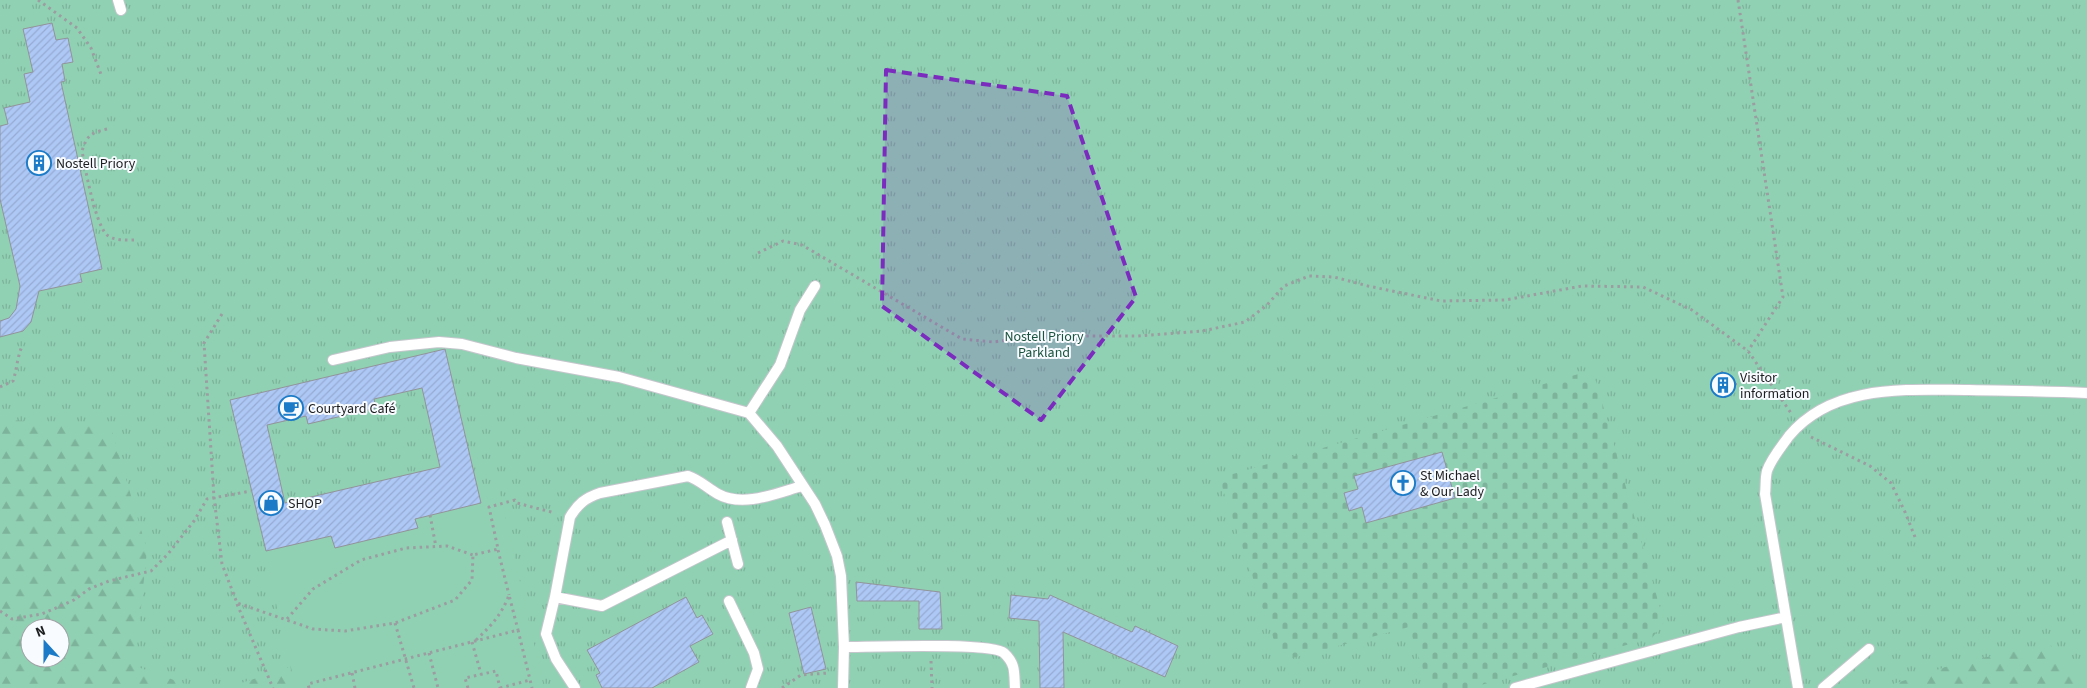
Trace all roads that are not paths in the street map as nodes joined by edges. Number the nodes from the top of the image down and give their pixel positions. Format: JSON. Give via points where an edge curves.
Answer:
{"nodes":[{"id":1,"x":815,"y":286,"type":"dead end"},
{"id":2,"x":332,"y":360,"type":"dead end"},
{"id":3,"x":2087,"y":393,"type":"edge"},
{"id":4,"x":749,"y":413,"type":"junction"},
{"id":5,"x":802,"y":486,"type":"junction"},
{"id":6,"x":727,"y":522,"type":"dead end"},
{"id":7,"x":732,"y":540,"type":"junction"},
{"id":8,"x":738,"y":564,"type":"dead end"},
{"id":9,"x":555,"y":597,"type":"junction"},
{"id":10,"x":729,"y":601,"type":"dead end"},
{"id":11,"x":1786,"y":617,"type":"junction"},
{"id":12,"x":844,"y":647,"type":"junction"},
{"id":13,"x":1869,"y":649,"type":"dead end"},
{"id":14,"x":575,"y":688,"type":"edge"},
{"id":15,"x":751,"y":688,"type":"edge"},
{"id":16,"x":843,"y":688,"type":"edge"},
{"id":17,"x":1015,"y":688,"type":"edge"},
{"id":18,"x":1515,"y":688,"type":"edge"},
{"id":19,"x":1798,"y":688,"type":"edge"},
{"id":20,"x":1823,"y":688,"type":"edge"}],
"edges":[{"from":1,"to":4,"type":"lane","via":[[800,310],[780,365]]},
{"from":2,"to":4,"type":"lane","via":[[390,347],[439,342],[462,344],[619,378]]},
{"from":3,"to":11,"type":"lane","via":[[1899,390],[1837,401],[1799,424],[1782,445],[1768,471],[1765,494]]},
{"from":4,"to":5,"type":"lane","via":[[777,446]]},
{"from":5,"to":9,"type":"lane","via":[[757,498],[740,499],[718,494],[688,476],[587,497],[570,517]]},
{"from":5,"to":12,"type":"lane","via":[[815,504],[837,556],[842,582]]},
{"from":6,"to":7,"type":"lane"},
{"from":7,"to":8,"type":"lane"},
{"from":7,"to":9,"type":"lane","via":[[602,606]]},
{"from":9,"to":14,"type":"lane","via":[[546,634],[556,658]]},
{"from":10,"to":15,"type":"lane","via":[[754,653],[758,669]]},
{"from":11,"to":18,"type":"lane"},
{"from":11,"to":19,"type":"lane"},
{"from":12,"to":16,"type":"lane"},
{"from":12,"to":17,"type":"lane","via":[[989,648],[1003,652],[1014,664]]},
{"from":13,"to":20,"type":"lane"}]}
